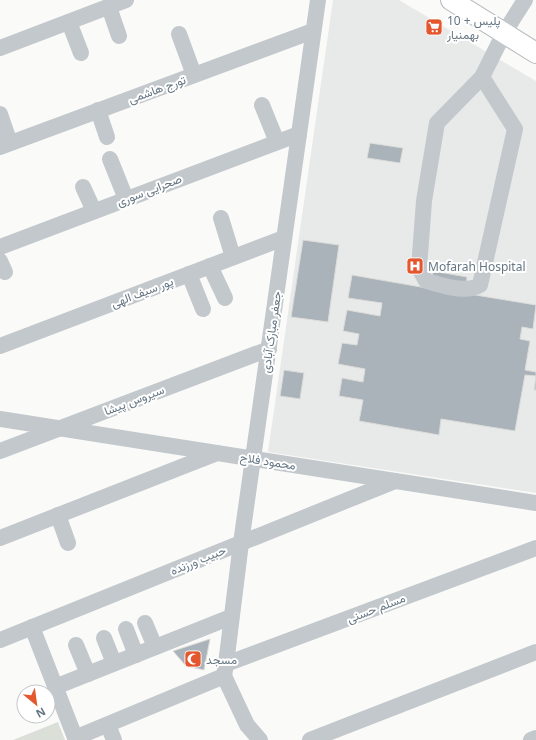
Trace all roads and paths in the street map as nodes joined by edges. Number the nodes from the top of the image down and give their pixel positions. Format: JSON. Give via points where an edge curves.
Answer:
{"nodes":[{"id":1,"x":126,"y":0,"type":"edge"},
{"id":2,"x":318,"y":0,"type":"edge"},
{"id":3,"x":451,"y":0,"type":"edge"},
{"id":4,"x":525,"y":0,"type":"edge"},
{"id":5,"x":109,"y":7,"type":"junction"},
{"id":6,"x":69,"y":22,"type":"junction"},
{"id":7,"x":313,"y":31,"type":"junction"},
{"id":8,"x":504,"y":33,"type":"junction"},
{"id":9,"x":179,"y":34,"type":"dead end"},
{"id":10,"x":119,"y":36,"type":"dead end"},
{"id":11,"x":0,"y":48,"type":"edge"},
{"id":12,"x":81,"y":53,"type":"dead end"},
{"id":13,"x":536,"y":53,"type":"edge"},
{"id":14,"x":194,"y":75,"type":"junction"},
{"id":15,"x":482,"y":77,"type":"junction"},
{"id":16,"x":262,"y":105,"type":"dead end"},
{"id":17,"x":98,"y":110,"type":"junction"},
{"id":18,"x":0,"y":114,"type":"edge"},
{"id":19,"x":299,"y":134,"type":"junction"},
{"id":20,"x":106,"y":137,"type":"dead end"},
{"id":21,"x":277,"y":142,"type":"junction"},
{"id":22,"x":5,"y":145,"type":"edge"},
{"id":23,"x":110,"y":159,"type":"dead end"},
{"id":24,"x":83,"y":187,"type":"dead end"},
{"id":25,"x":126,"y":199,"type":"junction"},
{"id":26,"x":94,"y":211,"type":"junction"},
{"id":27,"x":221,"y":218,"type":"dead end"},
{"id":28,"x":284,"y":238,"type":"junction"},
{"id":29,"x":0,"y":247,"type":"edge"},
{"id":30,"x":233,"y":257,"type":"junction"},
{"id":31,"x":210,"y":266,"type":"junction"},
{"id":32,"x":189,"y":274,"type":"junction"},
{"id":33,"x":225,"y":298,"type":"dead end"},
{"id":34,"x":203,"y":309,"type":"dead end"},
{"id":35,"x":0,"y":346,"type":"edge"},
{"id":36,"x":269,"y":349,"type":"junction"},
{"id":37,"x":0,"y":419,"type":"edge"},
{"id":38,"x":59,"y":428,"type":"junction"},
{"id":39,"x":0,"y":451,"type":"edge"},
{"id":40,"x":217,"y":453,"type":"junction"},
{"id":41,"x":253,"y":459,"type":"junction"},
{"id":42,"x":395,"y":481,"type":"junction"},
{"id":43,"x":536,"y":503,"type":"edge"},
{"id":44,"x":58,"y":514,"type":"junction"},
{"id":45,"x":0,"y":538,"type":"edge"},
{"id":46,"x":68,"y":543,"type":"dead end"},
{"id":47,"x":240,"y":543,"type":"junction"},
{"id":48,"x":536,"y":548,"type":"edge"},
{"id":49,"x":231,"y":617,"type":"junction"},
{"id":50,"x":145,"y":623,"type":"dead end"},
{"id":51,"x":32,"y":627,"type":"junction"},
{"id":52,"x":126,"y":629,"type":"dead end"},
{"id":53,"x":104,"y":638,"type":"dead end"},
{"id":54,"x":0,"y":640,"type":"edge"},
{"id":55,"x":76,"y":645,"type":"dead end"},
{"id":56,"x":155,"y":647,"type":"junction"},
{"id":57,"x":536,"y":652,"type":"edge"},
{"id":58,"x":136,"y":655,"type":"junction"},
{"id":59,"x":114,"y":664,"type":"junction"},
{"id":60,"x":226,"y":670,"type":"junction"},
{"id":61,"x":88,"y":674,"type":"junction"},
{"id":62,"x":54,"y":684,"type":"edge"},
{"id":63,"x":56,"y":687,"type":"edge"},
{"id":64,"x":56,"y":689,"type":"edge"},
{"id":65,"x":108,"y":725,"type":"junction"},
{"id":66,"x":536,"y":738,"type":"edge"},
{"id":67,"x":76,"y":739,"type":"edge"},
{"id":68,"x":114,"y":740,"type":"edge"},
{"id":69,"x":260,"y":740,"type":"edge"},
{"id":70,"x":310,"y":740,"type":"edge"},
{"id":71,"x":531,"y":740,"type":"edge"}],
"edges":[{"from":1,"to":5,"type":"street"},
{"from":2,"to":7,"type":"street","name":"جعفر مبارک آبادی"},
{"from":3,"to":8,"type":"main road"},
{"from":4,"to":8,"type":"street"},
{"from":5,"to":6,"type":"street"},
{"from":5,"to":10,"type":"street"},
{"from":6,"to":11,"type":"street"},
{"from":6,"to":12,"type":"street"},
{"from":7,"to":14,"type":"street","name":"تورج هاشمی"},
{"from":7,"to":19,"type":"street","name":"جعفر مبارک آبادی"},
{"from":8,"to":13,"type":"main road"},
{"from":8,"to":15,"type":"street"},
{"from":9,"to":14,"type":"street"},
{"from":14,"to":17,"type":"street","name":"تورج هاشمی"},
{"from":15,"to":15,"type":"street","via":[[437,123],[424,201],[419,268],[426,281],[474,289],[480,286],[515,129]]},
{"from":16,"to":21,"type":"street"},
{"from":17,"to":20,"type":"street"},
{"from":17,"to":22,"type":"street","name":"تورج هاشمی"},
{"from":18,"to":22,"type":"street"},
{"from":19,"to":21,"type":"street","name":"صحرایی سوری"},
{"from":19,"to":28,"type":"street","name":"جعفر مبارک آبادی"},
{"from":21,"to":25,"type":"street","name":"صحرایی سوری"},
{"from":23,"to":25,"type":"street"},
{"from":24,"to":26,"type":"street"},
{"from":25,"to":26,"type":"street","name":"صحرایی سوری"},
{"from":26,"to":29,"type":"street","name":"صحرایی سوری"},
{"from":27,"to":30,"type":"street"},
{"from":28,"to":30,"type":"street","name":"پور سیف الهی"},
{"from":28,"to":36,"type":"street","name":"جعفر مبارک آبادی"},
{"from":30,"to":31,"type":"street","name":"پور سیف الهی"},
{"from":31,"to":32,"type":"street","name":"پور سیف الهی"},
{"from":31,"to":33,"type":"street"},
{"from":32,"to":34,"type":"street"},
{"from":32,"to":35,"type":"street","name":"پور سیف الهی"},
{"from":36,"to":38,"type":"street","name":"سیروس پیشا"},
{"from":36,"to":41,"type":"street","name":"جعفر مبارک آبادی"},
{"from":37,"to":38,"type":"street","name":"محمود فلاح"},
{"from":38,"to":39,"type":"street","name":"سیروس پیشا"},
{"from":38,"to":40,"type":"street","name":"محمود فلاح"},
{"from":40,"to":41,"type":"street","name":"محمود فلاح"},
{"from":40,"to":44,"type":"street"},
{"from":41,"to":42,"type":"street","name":"محمود فلاح"},
{"from":41,"to":47,"type":"street","name":"جعفر مبارک آبادی"},
{"from":42,"to":43,"type":"street","name":"محمود فلاح"},
{"from":42,"to":47,"type":"street","name":"حبیب ورزنده"},
{"from":44,"to":45,"type":"street"},
{"from":44,"to":46,"type":"street"},
{"from":47,"to":49,"type":"street","name":"جعفر مبارک آبادی"},
{"from":47,"to":51,"type":"street","name":"حبیب ورزنده"},
{"from":48,"to":60,"type":"street","name":"مسلم حسنی"},
{"from":49,"to":56,"type":"street"},
{"from":49,"to":60,"type":"street","name":"جعفر مبارک آبادی"},
{"from":50,"to":56,"type":"street"},
{"from":51,"to":54,"type":"street","name":"حبیب ورزنده"},
{"from":51,"to":62,"type":"street"},
{"from":52,"to":58,"type":"street"},
{"from":53,"to":59,"type":"street"},
{"from":55,"to":61,"type":"street"},
{"from":56,"to":58,"type":"street"},
{"from":57,"to":70,"type":"street"},
{"from":58,"to":59,"type":"street"},
{"from":59,"to":61,"type":"street"},
{"from":60,"to":65,"type":"street","name":"مسلم حسنی"},
{"from":60,"to":69,"type":"street","via":[[247,725]]},
{"from":61,"to":63,"type":"street"},
{"from":64,"to":67,"type":"street"},
{"from":65,"to":67,"type":"street","name":"مسلم حسنی"},
{"from":65,"to":68,"type":"street"},
{"from":66,"to":71,"type":"street"}]}
